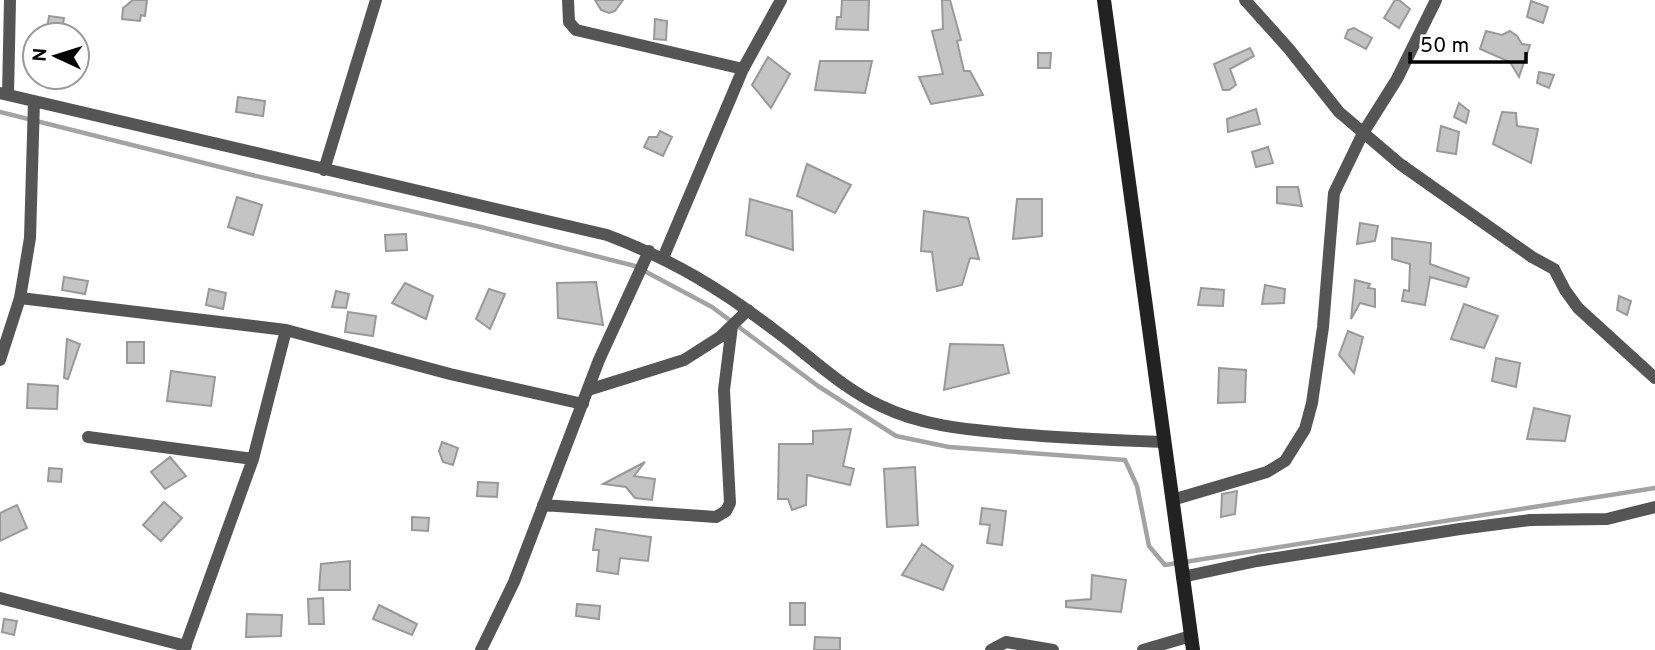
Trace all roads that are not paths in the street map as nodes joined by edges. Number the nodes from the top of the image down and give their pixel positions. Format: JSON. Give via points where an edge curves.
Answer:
{"nodes":[{"id":1,"x":10,"y":0,"type":"edge"},
{"id":2,"x":376,"y":0,"type":"edge"},
{"id":3,"x":568,"y":0,"type":"edge"},
{"id":4,"x":781,"y":0,"type":"edge"},
{"id":5,"x":1104,"y":0,"type":"edge"},
{"id":6,"x":1245,"y":0,"type":"edge"},
{"id":7,"x":1436,"y":0,"type":"edge"},
{"id":8,"x":743,"y":69,"type":"junction"},
{"id":9,"x":4,"y":94,"type":"edge"},
{"id":10,"x":34,"y":101,"type":"junction"},
{"id":11,"x":1363,"y":133,"type":"junction"},
{"id":12,"x":324,"y":170,"type":"junction"},
{"id":13,"x":649,"y":251,"type":"junction"},
{"id":14,"x":663,"y":258,"type":"junction"},
{"id":15,"x":20,"y":298,"type":"junction"},
{"id":16,"x":748,"y":310,"type":"junction"},
{"id":17,"x":732,"y":326,"type":"junction"},
{"id":18,"x":286,"y":330,"type":"junction"},
{"id":19,"x":0,"y":360,"type":"edge"},
{"id":20,"x":1655,"y":378,"type":"edge"},
{"id":21,"x":588,"y":390,"type":"junction"},
{"id":22,"x":583,"y":404,"type":"junction"},
{"id":23,"x":88,"y":437,"type":"dead end"},
{"id":24,"x":1164,"y":442,"type":"junction"},
{"id":25,"x":253,"y":459,"type":"junction"},
{"id":26,"x":1172,"y":500,"type":"junction"},
{"id":27,"x":543,"y":505,"type":"junction"},
{"id":28,"x":1655,"y":507,"type":"edge"},
{"id":29,"x":1182,"y":577,"type":"junction"},
{"id":30,"x":0,"y":598,"type":"edge"},
{"id":31,"x":1192,"y":643,"type":"edge"},
{"id":32,"x":185,"y":648,"type":"edge"},
{"id":33,"x":481,"y":650,"type":"edge"},
{"id":34,"x":991,"y":650,"type":"edge"},
{"id":35,"x":1053,"y":650,"type":"edge"},
{"id":36,"x":1143,"y":650,"type":"edge"}],
"edges":[{"from":1,"to":9,"type":"street"},
{"from":2,"to":12,"type":"street"},
{"from":3,"to":8,"type":"street","via":[[569,22],[576,30]]},
{"from":4,"to":8,"type":"street"},
{"from":5,"to":24,"type":"main road"},
{"from":6,"to":11,"type":"street","via":[[1339,112]]},
{"from":7,"to":11,"type":"street","via":[[1397,79]]},
{"from":8,"to":14,"type":"street"},
{"from":9,"to":10,"type":"street"},
{"from":10,"to":12,"type":"street"},
{"from":10,"to":15,"type":"street","via":[[30,238]]},
{"from":11,"to":20,"type":"street","via":[[1400,164],[1554,269],[1578,307]]},
{"from":11,"to":26,"type":"street","via":[[1332,200],[1323,327],[1305,429],[1285,461],[1267,472]]},
{"from":12,"to":13,"type":"street","via":[[607,235]]},
{"from":13,"to":14,"type":"street"},
{"from":13,"to":21,"type":"street"},
{"from":14,"to":16,"type":"street"},
{"from":15,"to":18,"type":"street"},
{"from":15,"to":19,"type":"street"},
{"from":16,"to":17,"type":"street"},
{"from":16,"to":24,"type":"street","via":[[857,393],[914,419],[955,428],[1059,438]]},
{"from":17,"to":21,"type":"street","via":[[684,360]]},
{"from":17,"to":27,"type":"street","via":[[724,390],[730,503],[726,511],[716,517]]},
{"from":18,"to":22,"type":"street"},
{"from":18,"to":25,"type":"street"},
{"from":21,"to":22,"type":"street"},
{"from":22,"to":27,"type":"street"},
{"from":23,"to":25,"type":"street"},
{"from":24,"to":26,"type":"main road"},
{"from":25,"to":32,"type":"street"},
{"from":26,"to":29,"type":"main road"},
{"from":27,"to":33,"type":"street","via":[[514,582]]},
{"from":28,"to":29,"type":"street","via":[[1607,519],[1530,520],[1460,529]]},
{"from":29,"to":31,"type":"main road"},
{"from":30,"to":32,"type":"street"},
{"from":31,"to":36,"type":"street"},
{"from":34,"to":35,"type":"street","via":[[1006,642]]}]}
